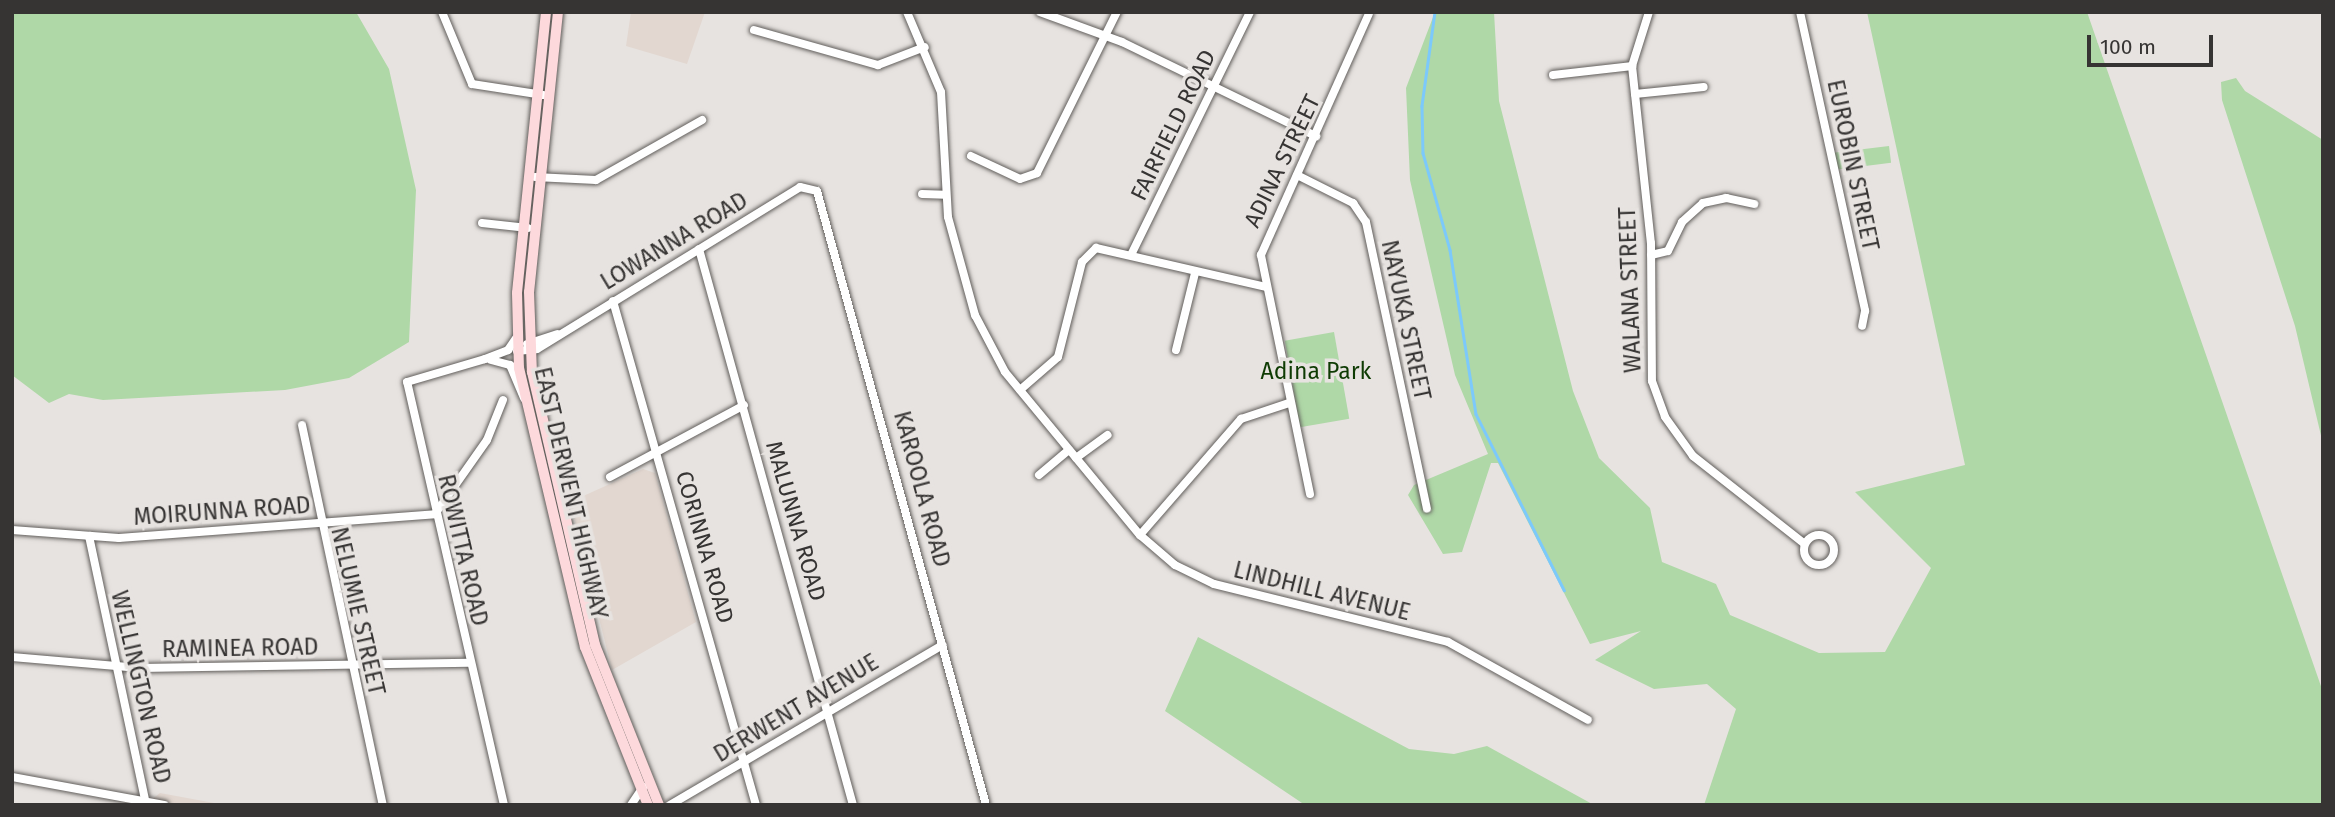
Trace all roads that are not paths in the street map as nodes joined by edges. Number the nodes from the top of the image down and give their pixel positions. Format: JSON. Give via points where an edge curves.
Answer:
{"nodes":[{"id":1,"x":442,"y":12,"type":"edge"},
{"id":2,"x":547,"y":12,"type":"edge"},
{"id":3,"x":558,"y":12,"type":"edge"},
{"id":4,"x":1040,"y":12,"type":"edge"},
{"id":5,"x":1116,"y":12,"type":"edge"},
{"id":6,"x":1250,"y":12,"type":"edge"},
{"id":7,"x":1649,"y":12,"type":"edge"},
{"id":8,"x":1800,"y":12,"type":"edge"},
{"id":9,"x":909,"y":14,"type":"edge"},
{"id":10,"x":1369,"y":14,"type":"dead end"},
{"id":11,"x":754,"y":30,"type":"dead end"},
{"id":12,"x":1105,"y":35,"type":"junction"},
{"id":13,"x":925,"y":47,"type":"junction"},
{"id":14,"x":1632,"y":66,"type":"junction"},
{"id":15,"x":1553,"y":75,"type":"dead end"},
{"id":16,"x":1214,"y":86,"type":"junction"},
{"id":17,"x":1704,"y":87,"type":"dead end"},
{"id":18,"x":540,"y":94,"type":"junction"},
{"id":19,"x":1635,"y":94,"type":"junction"},
{"id":20,"x":702,"y":120,"type":"dead end"},
{"id":21,"x":1316,"y":136,"type":"junction"},
{"id":22,"x":971,"y":156,"type":"dead end"},
{"id":23,"x":1297,"y":175,"type":"junction"},
{"id":24,"x":533,"y":177,"type":"junction"},
{"id":25,"x":812,"y":187,"type":"joint"},
{"id":26,"x":922,"y":194,"type":"dead end"},
{"id":27,"x":945,"y":195,"type":"junction"},
{"id":28,"x":1754,"y":204,"type":"dead end"},
{"id":29,"x":482,"y":223,"type":"dead end"},
{"id":30,"x":528,"y":228,"type":"junction"},
{"id":31,"x":699,"y":249,"type":"junction"},
{"id":32,"x":1131,"y":255,"type":"junction"},
{"id":33,"x":1651,"y":255,"type":"junction"},
{"id":34,"x":1195,"y":272,"type":"junction"},
{"id":35,"x":1266,"y":287,"type":"junction"},
{"id":36,"x":613,"y":301,"type":"junction"},
{"id":37,"x":1862,"y":326,"type":"dead end"},
{"id":38,"x":516,"y":338,"type":"junction"},
{"id":39,"x":530,"y":346,"type":"junction"},
{"id":40,"x":1176,"y":350,"type":"dead end"},
{"id":41,"x":517,"y":351,"type":"junction"},
{"id":42,"x":485,"y":359,"type":"junction"},
{"id":43,"x":1020,"y":390,"type":"junction"},
{"id":44,"x":525,"y":399,"type":"junction"},
{"id":45,"x":503,"y":400,"type":"dead end"},
{"id":46,"x":1289,"y":403,"type":"junction"},
{"id":47,"x":744,"y":405,"type":"junction"},
{"id":48,"x":302,"y":425,"type":"dead end"},
{"id":49,"x":1108,"y":435,"type":"dead end"},
{"id":50,"x":657,"y":450,"type":"junction"},
{"id":51,"x":1069,"y":450,"type":"junction"},
{"id":52,"x":1076,"y":458,"type":"junction"},
{"id":53,"x":1039,"y":475,"type":"dead end"},
{"id":54,"x":610,"y":477,"type":"dead end"},
{"id":55,"x":1310,"y":494,"type":"dead end"},
{"id":56,"x":1427,"y":509,"type":"dead end"},
{"id":57,"x":435,"y":514,"type":"junction"},
{"id":58,"x":319,"y":523,"type":"junction"},
{"id":59,"x":12,"y":530,"type":"edge"},
{"id":60,"x":1140,"y":534,"type":"junction"},
{"id":61,"x":89,"y":536,"type":"junction"},
{"id":62,"x":1805,"y":544,"type":"dead end"},
{"id":63,"x":943,"y":645,"type":"junction"},
{"id":64,"x":12,"y":657,"type":"edge"},
{"id":65,"x":469,"y":663,"type":"junction"},
{"id":66,"x":350,"y":664,"type":"junction"},
{"id":67,"x":114,"y":667,"type":"junction"},
{"id":68,"x":830,"y":711,"type":"junction"},
{"id":69,"x":1588,"y":720,"type":"dead end"},
{"id":70,"x":745,"y":761,"type":"junction"},
{"id":71,"x":12,"y":777,"type":"edge"},
{"id":72,"x":643,"y":788,"type":"junction"},
{"id":73,"x":146,"y":803,"type":"edge"},
{"id":74,"x":164,"y":805,"type":"edge"},
{"id":75,"x":383,"y":805,"type":"edge"},
{"id":76,"x":504,"y":805,"type":"edge"},
{"id":77,"x":632,"y":805,"type":"edge"},
{"id":78,"x":648,"y":805,"type":"edge"},
{"id":79,"x":659,"y":805,"type":"edge"},
{"id":80,"x":670,"y":805,"type":"edge"},
{"id":81,"x":756,"y":805,"type":"edge"},
{"id":82,"x":853,"y":805,"type":"edge"},
{"id":83,"x":986,"y":805,"type":"edge"}],
"edges":[{"from":1,"to":18,"type":"street","via":[[472,84]]},
{"from":2,"to":18,"type":"main road","name":"EAST DERWENT HIGHWAY"},
{"from":3,"to":18,"type":"main road","name":"EAST DERWENT HIGHWAY"},
{"from":4,"to":12,"type":"street"},
{"from":5,"to":12,"type":"street"},
{"from":6,"to":16,"type":"street","name":"FAIRFIELD ROAD"},
{"from":7,"to":14,"type":"street","name":"WALANA STREET"},
{"from":8,"to":37,"type":"street","name":"EUROBIN STREET","via":[[1865,311]]},
{"from":9,"to":13,"type":"street","name":"LINDHILL AVENUE"},
{"from":10,"to":21,"type":"street","name":"ADINA STREET"},
{"from":11,"to":13,"type":"street","via":[[878,65]]},
{"from":12,"to":16,"type":"street"},
{"from":12,"to":22,"type":"street","via":[[1037,173],[1020,179]]},
{"from":13,"to":27,"type":"street","name":"LINDHILL AVENUE","via":[[944,114]]},
{"from":14,"to":15,"type":"street"},
{"from":14,"to":19,"type":"street","name":"WALANA STREET"},
{"from":16,"to":21,"type":"street"},
{"from":16,"to":32,"type":"street","name":"FAIRFIELD ROAD"},
{"from":17,"to":19,"type":"street"},
{"from":18,"to":24,"type":"main road","name":"EAST DERWENT HIGHWAY"},
{"from":19,"to":33,"type":"street","name":"WALANA STREET"},
{"from":20,"to":24,"type":"street","via":[[596,180]]},
{"from":21,"to":23,"type":"street","name":"ADINA STREET"},
{"from":23,"to":35,"type":"street","name":"ADINA STREET","via":[[1262,249]]},
{"from":23,"to":56,"type":"street","name":"NAYUKA STREET","via":[[1353,203],[1366,222]]},
{"from":24,"to":30,"type":"main road","name":"EAST DERWENT HIGHWAY"},
{"from":25,"to":31,"type":"street","name":"LOWANNA ROAD","via":[[800,187]]},
{"from":25,"to":63,"type":"street","name":"KAROOLA ROAD"},
{"from":26,"to":27,"type":"street"},
{"from":27,"to":43,"type":"street","name":"LINDHILL AVENUE","via":[[965,292],[995,356]]},
{"from":28,"to":33,"type":"street","via":[[1726,198],[1703,203],[1682,222],[1668,251]]},
{"from":29,"to":30,"type":"street"},
{"from":30,"to":38,"type":"main road","name":"EAST DERWENT HIGHWAY"},
{"from":30,"to":39,"type":"main road","name":"EAST DERWENT HIGHWAY"},
{"from":31,"to":36,"type":"street","name":"LOWANNA ROAD"},
{"from":31,"to":47,"type":"street","name":"MALUNNA ROAD"},
{"from":32,"to":34,"type":"street"},
{"from":32,"to":43,"type":"street","via":[[1096,248],[1087,253],[1060,353]]},
{"from":33,"to":62,"type":"street","name":"WALANA STREET","via":[[1648,358],[1665,417],[1707,471]]},
{"from":34,"to":35,"type":"street"},
{"from":34,"to":40,"type":"street"},
{"from":35,"to":46,"type":"street","name":"ADINA STREET"},
{"from":36,"to":39,"type":"street","name":"LOWANNA ROAD"},
{"from":36,"to":50,"type":"street","name":"CORINNA ROAD"},
{"from":38,"to":41,"type":"main road","name":"EAST DERWENT HIGHWAY"},
{"from":38,"to":42,"type":"street","name":"ROWITTA ROAD","via":[[508,350]]},
{"from":39,"to":41,"type":"street","name":"LOWANNA ROAD"},
{"from":39,"to":79,"type":"main road","name":"EAST DERWENT HIGHWAY","via":[[545,445],[594,645]]},
{"from":41,"to":44,"type":"main road","name":"EAST DERWENT HIGHWAY"},
{"from":42,"to":44,"type":"street","via":[[510,365]]},
{"from":42,"to":57,"type":"street","name":"ROWITTA ROAD","via":[[407,382]]},
{"from":43,"to":51,"type":"street","name":"LINDHILL AVENUE"},
{"from":44,"to":72,"type":"main road","name":"EAST DERWENT HIGHWAY","via":[[585,647]]},
{"from":45,"to":57,"type":"street","via":[[487,440]]},
{"from":46,"to":55,"type":"street","name":"ADINA STREET"},
{"from":46,"to":60,"type":"street","via":[[1241,419]]},
{"from":47,"to":50,"type":"street"},
{"from":47,"to":68,"type":"street","name":"MALUNNA ROAD"},
{"from":48,"to":58,"type":"street","name":"NELUMIE STREET"},
{"from":49,"to":52,"type":"street"},
{"from":50,"to":54,"type":"street"},
{"from":50,"to":70,"type":"street","name":"CORINNA ROAD"},
{"from":51,"to":52,"type":"street","name":"LINDHILL AVENUE"},
{"from":51,"to":53,"type":"street"},
{"from":52,"to":60,"type":"street","name":"LINDHILL AVENUE"},
{"from":57,"to":58,"type":"street","name":"MOIRUNNA ROAD"},
{"from":57,"to":65,"type":"street","name":"ROWITTA ROAD"},
{"from":58,"to":61,"type":"street","name":"MOIRUNNA ROAD"},
{"from":58,"to":66,"type":"street","name":"NELUMIE STREET"},
{"from":59,"to":61,"type":"street","name":"MOIRUNNA ROAD"},
{"from":60,"to":69,"type":"street","name":"LINDHILL AVENUE","via":[[1175,565],[1214,584],[1448,642]]},
{"from":61,"to":67,"type":"street","name":"WELLINGTON ROAD"},
{"from":63,"to":68,"type":"street","name":"DERWENT AVENUE"},
{"from":63,"to":83,"type":"street","name":"KAROOLA ROAD"},
{"from":64,"to":67,"type":"street","name":"RAMINEA ROAD"},
{"from":65,"to":66,"type":"street","name":"RAMINEA ROAD"},
{"from":65,"to":76,"type":"street","name":"ROWITTA ROAD"},
{"from":66,"to":67,"type":"street","name":"RAMINEA ROAD"},
{"from":66,"to":75,"type":"street","name":"NELUMIE STREET"},
{"from":67,"to":73,"type":"street","name":"WELLINGTON ROAD"},
{"from":68,"to":70,"type":"street","name":"DERWENT AVENUE"},
{"from":68,"to":82,"type":"street","name":"MALUNNA ROAD"},
{"from":70,"to":80,"type":"street","name":"DERWENT AVENUE"},
{"from":70,"to":81,"type":"street","name":"CORINNA ROAD"},
{"from":71,"to":73,"type":"street"},
{"from":72,"to":77,"type":"street"},
{"from":72,"to":78,"type":"main road","name":"EAST DERWENT HIGHWAY"},
{"from":73,"to":74,"type":"street"}]}
